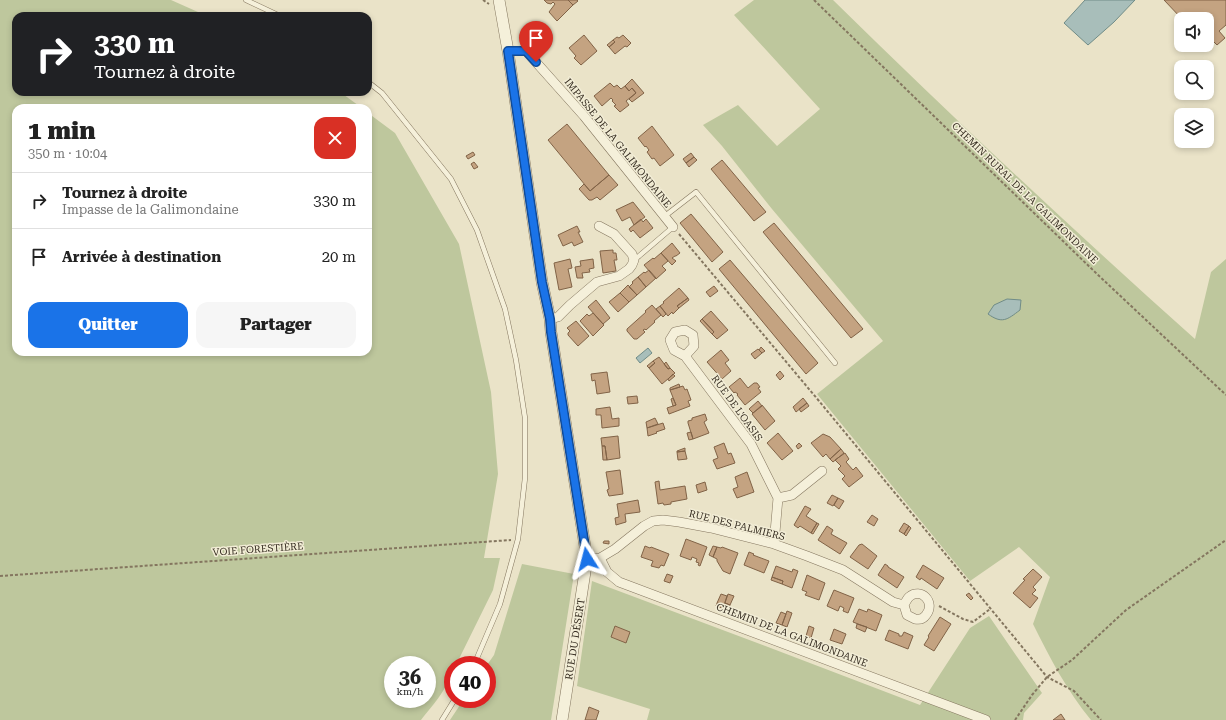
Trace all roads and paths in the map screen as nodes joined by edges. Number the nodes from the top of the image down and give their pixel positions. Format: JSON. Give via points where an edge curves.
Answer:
{"nodes":[{"id":1,"x":246,"y":0,"type":"edge"},
{"id":2,"x":499,"y":0,"type":"edge"},
{"id":3,"x":814,"y":0,"type":"edge"},
{"id":4,"x":272,"y":12,"type":"edge"},
{"id":5,"x":508,"y":51,"type":"junction"},
{"id":6,"x":372,"y":85,"type":"edge"},
{"id":7,"x":665,"y":216,"type":"junction"},
{"id":8,"x":599,"y":226,"type":"dead end"},
{"id":9,"x":673,"y":227,"type":"junction"},
{"id":10,"x":634,"y":260,"type":"junction"},
{"id":11,"x":550,"y":319,"type":"junction"},
{"id":12,"x":685,"y":356,"type":"dead end"},
{"id":13,"x":835,"y":363,"type":"dead end"},
{"id":14,"x":1226,"y":395,"type":"edge"},
{"id":15,"x":822,"y":471,"type":"dead end"},
{"id":16,"x":778,"y":498,"type":"junction"},
{"id":17,"x":518,"y":539,"type":"junction"},
{"id":18,"x":1226,"y":540,"type":"edge"},
{"id":19,"x":774,"y":544,"type":"junction"},
{"id":20,"x":600,"y":558,"type":"junction"},
{"id":21,"x":587,"y":559,"type":"junction"},
{"id":22,"x":0,"y":576,"type":"edge"},
{"id":23,"x":930,"y":602,"type":"junction"},
{"id":24,"x":904,"y":605,"type":"junction"},
{"id":25,"x":990,"y":610,"type":"junction"},
{"id":26,"x":478,"y":656,"type":"edge"},
{"id":27,"x":1047,"y":677,"type":"junction"},
{"id":28,"x":449,"y":708,"type":"edge"},
{"id":29,"x":442,"y":720,"type":"edge"},
{"id":30,"x":562,"y":720,"type":"edge"},
{"id":31,"x":986,"y":720,"type":"edge"},
{"id":32,"x":1015,"y":720,"type":"edge"},
{"id":33,"x":1101,"y":720,"type":"edge"}],
"edges":[{"from":1,"to":4,"type":"lane"},
{"from":2,"to":5,"type":"street","name":"RUE DU DÉSERT"},
{"from":3,"to":14,"type":"path","name":"CHEMIN RURAL DE LA GALIMONDAINE"},
{"from":5,"to":7,"type":"street","name":"IMPASSE DE LA GALIMONDAINE","via":[[526,51],[584,116]]},
{"from":5,"to":11,"type":"street","name":"RUE DU DÉSERT","via":[[542,282]]},
{"from":6,"to":17,"type":"lane","via":[[382,93],[451,179],[477,230],[502,303],[516,360],[525,418],[525,478]]},
{"from":7,"to":9,"type":"street","name":"IMPASSE DE LA GALIMONDAINE"},
{"from":7,"to":13,"type":"lane","via":[[696,192]]},
{"from":8,"to":10,"type":"street","via":[[614,234],[632,254]]},
{"from":9,"to":10,"type":"lane"},
{"from":9,"to":25,"type":"path"},
{"from":10,"to":11,"type":"street","via":[[629,269],[619,276],[597,282],[558,317]]},
{"from":11,"to":21,"type":"street","name":"RUE DU DÉSERT"},
{"from":12,"to":16,"type":"street","name":"RUE DE L'OASIS","via":[[751,444]]},
{"from":15,"to":16,"type":"street","via":[[792,495]]},
{"from":16,"to":19,"type":"street"},
{"from":17,"to":22,"type":"path","name":"VOIE FORESTIÈRE"},
{"from":17,"to":26,"type":"lane","via":[[500,604]]},
{"from":18,"to":27,"type":"path","via":[[1126,610],[1072,660]]},
{"from":19,"to":20,"type":"street","name":"RUE DES PALMIERS","via":[[711,528],[663,520],[653,521],[644,526]]},
{"from":19,"to":24,"type":"street","name":"RUE DES PALMIERS","via":[[843,570],[893,602]]},
{"from":20,"to":21,"type":"street","name":"RUE DES PALMIERS"},
{"from":20,"to":31,"type":"street","name":"CHEMIN DE LA GALIMONDAINE","via":[[608,572],[619,582]]},
{"from":21,"to":30,"type":"street","name":"RUE DU DÉSERT"},
{"from":23,"to":24,"type":"street","via":[[925,596],[918,594],[909,597]]},
{"from":23,"to":24,"type":"street","name":"RUE DES PALMIERS","via":[[929,610],[921,619],[907,615]]},
{"from":23,"to":25,"type":"path","via":[[974,622]]},
{"from":25,"to":27,"type":"path"},
{"from":27,"to":32,"type":"path"},
{"from":27,"to":33,"type":"path","via":[[1074,691]]},
{"from":28,"to":29,"type":"lane"}]}
